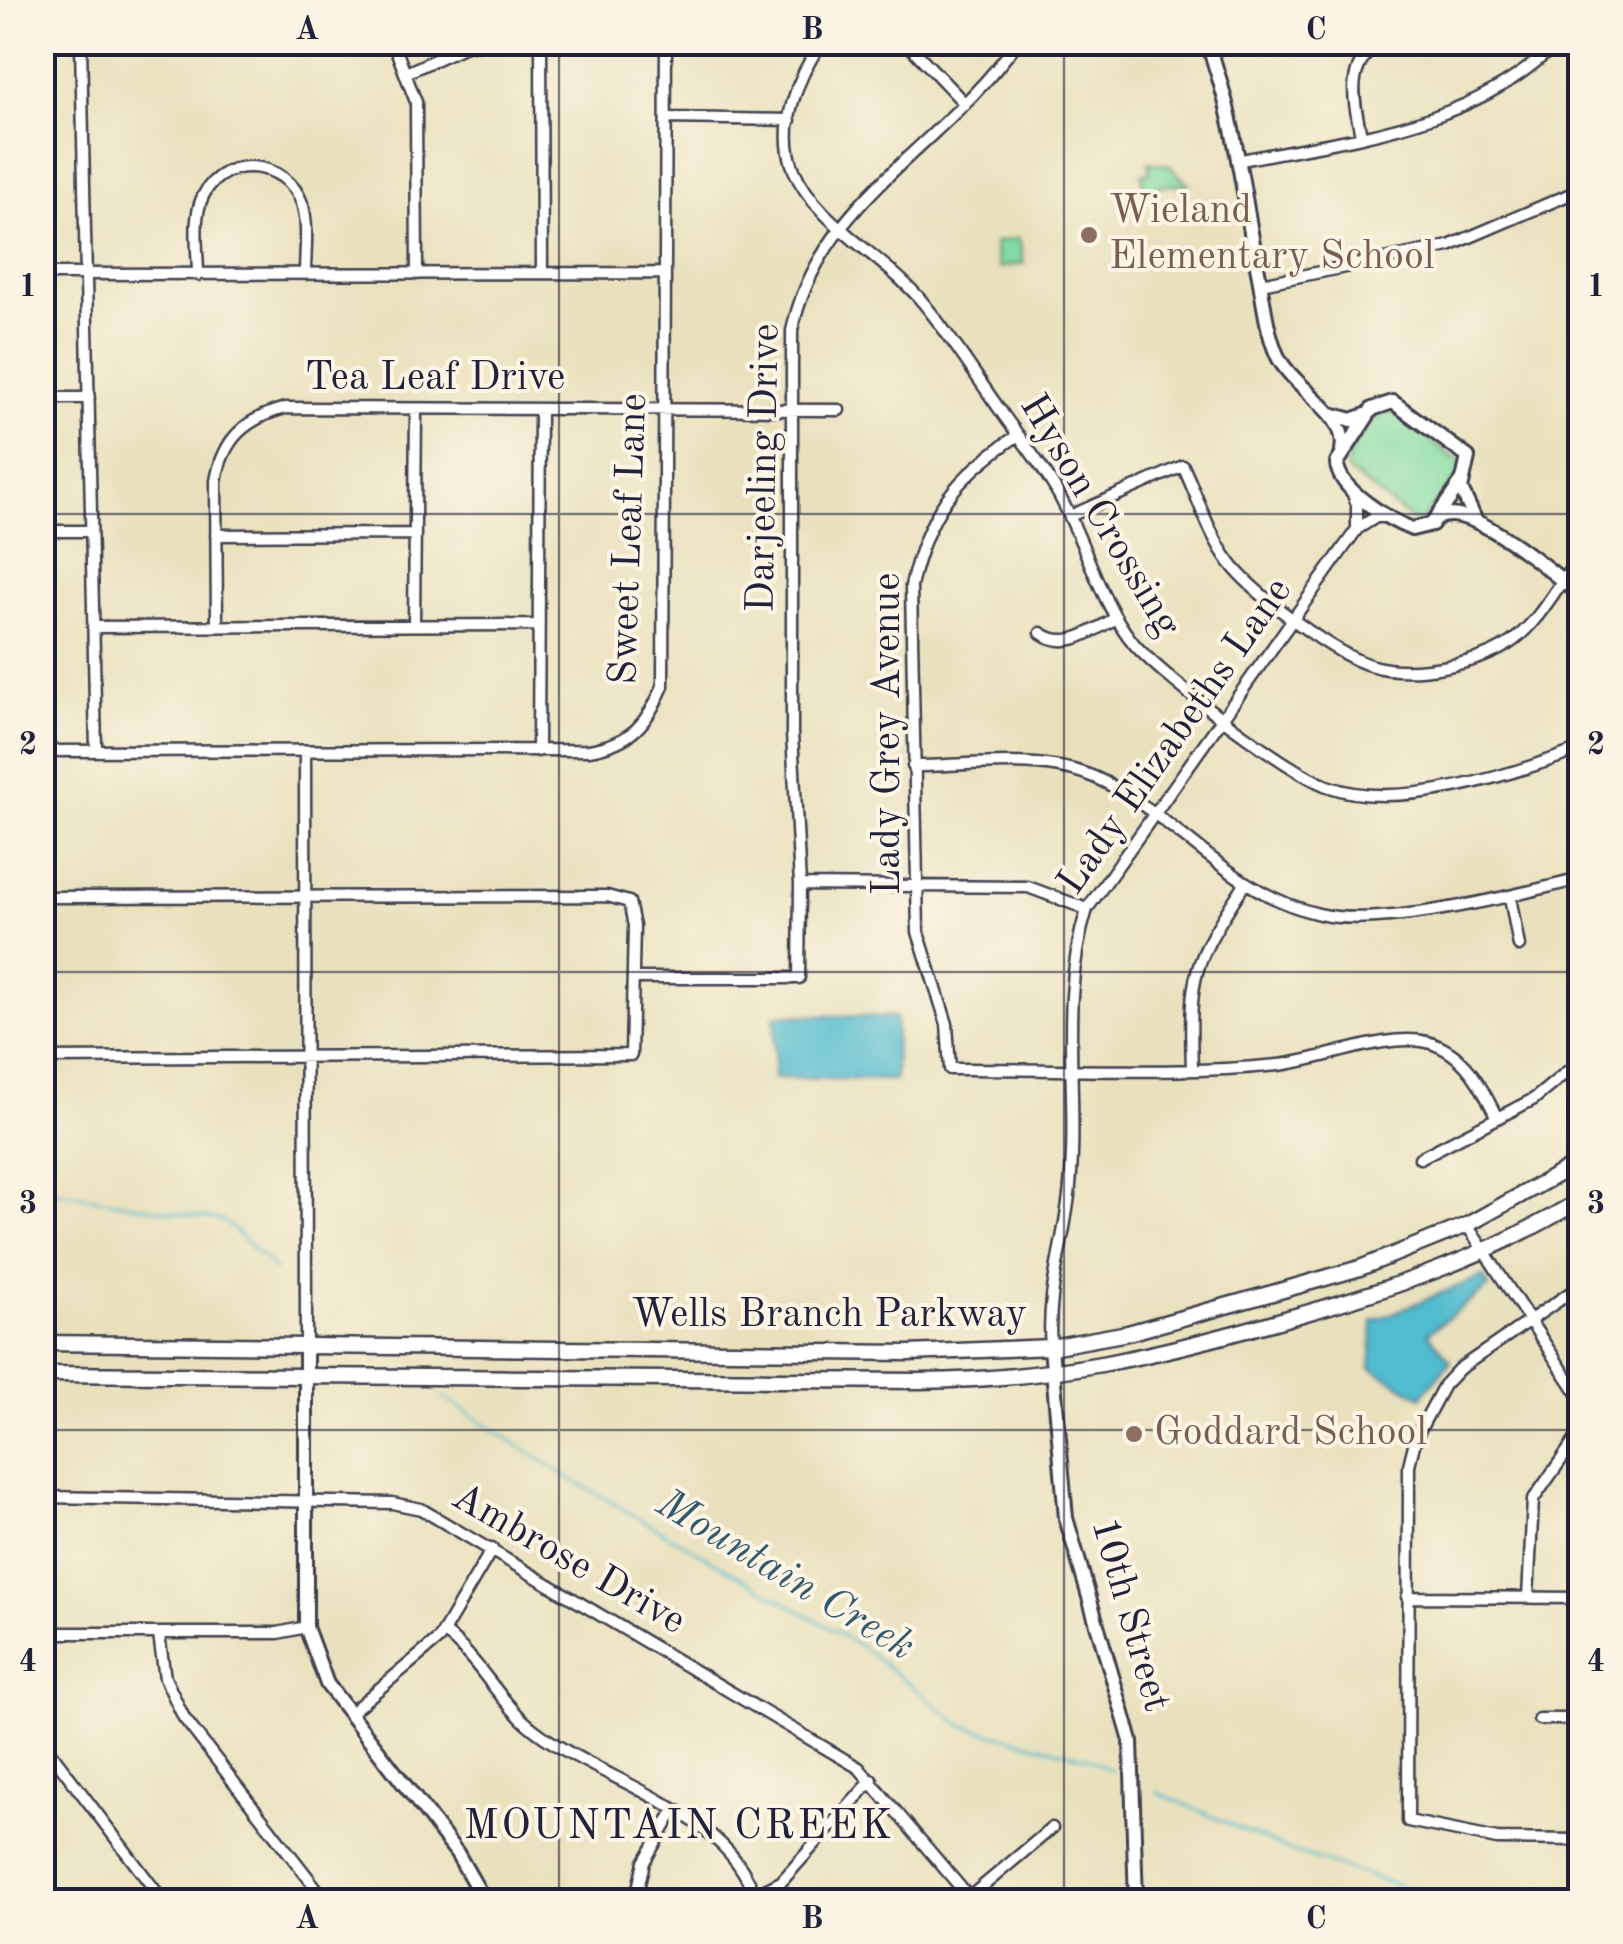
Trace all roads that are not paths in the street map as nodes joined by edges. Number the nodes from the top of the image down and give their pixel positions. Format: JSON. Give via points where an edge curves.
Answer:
{"nodes":[{"id":1,"x":319,"y":42,"type":"edge"},
{"id":2,"x":393,"y":42,"type":"edge"},
{"id":3,"x":569,"y":42,"type":"edge"},
{"id":4,"x":666,"y":42,"type":"edge"},
{"id":5,"x":822,"y":42,"type":"edge"},
{"id":6,"x":906,"y":42,"type":"edge"},
{"id":7,"x":1017,"y":42,"type":"edge"},
{"id":8,"x":1207,"y":42,"type":"edge"},
{"id":9,"x":1558,"y":42,"type":"edge"},
{"id":10,"x":42,"y":43,"type":"edge"},
{"id":11,"x":541,"y":43,"type":"edge"},
{"id":12,"x":81,"y":44,"type":"edge"},
{"id":13,"x":1376,"y":45,"type":"edge"},
{"id":14,"x":408,"y":72,"type":"junction"},
{"id":15,"x":965,"y":104,"type":"junction"},
{"id":16,"x":666,"y":118,"type":"junction"},
{"id":17,"x":790,"y":120,"type":"junction"},
{"id":18,"x":1361,"y":135,"type":"junction"},
{"id":19,"x":1238,"y":161,"type":"junction"},
{"id":20,"x":1580,"y":190,"type":"edge"},
{"id":21,"x":840,"y":225,"type":"junction"},
{"id":22,"x":542,"y":272,"type":"junction"},
{"id":23,"x":665,"y":273,"type":"junction"},
{"id":24,"x":42,"y":274,"type":"edge"},
{"id":25,"x":86,"y":274,"type":"junction"},
{"id":26,"x":305,"y":274,"type":"junction"},
{"id":27,"x":418,"y":274,"type":"junction"},
{"id":28,"x":198,"y":275,"type":"junction"},
{"id":29,"x":1260,"y":284,"type":"junction"},
{"id":30,"x":1580,"y":348,"type":"edge"},
{"id":31,"x":1580,"y":362,"type":"edge"},
{"id":32,"x":42,"y":398,"type":"edge"},
{"id":33,"x":89,"y":398,"type":"junction"},
{"id":34,"x":416,"y":409,"type":"junction"},
{"id":35,"x":540,"y":409,"type":"junction"},
{"id":36,"x":665,"y":409,"type":"junction"},
{"id":37,"x":792,"y":410,"type":"junction"},
{"id":38,"x":838,"y":410,"type":"dead end"},
{"id":39,"x":1370,"y":412,"type":"junction"},
{"id":40,"x":1331,"y":414,"type":"junction"},
{"id":41,"x":1018,"y":435,"type":"junction"},
{"id":42,"x":1342,"y":450,"type":"junction"},
{"id":43,"x":1463,"y":480,"type":"junction"},
{"id":44,"x":1348,"y":486,"type":"junction"},
{"id":45,"x":1070,"y":516,"type":"junction"},
{"id":46,"x":1393,"y":518,"type":"junction"},
{"id":47,"x":1474,"y":518,"type":"junction"},
{"id":48,"x":1434,"y":520,"type":"junction"},
{"id":49,"x":1357,"y":529,"type":"junction"},
{"id":50,"x":91,"y":530,"type":"junction"},
{"id":51,"x":42,"y":531,"type":"edge"},
{"id":52,"x":415,"y":534,"type":"junction"},
{"id":53,"x":216,"y":535,"type":"junction"},
{"id":54,"x":1580,"y":556,"type":"edge"},
{"id":55,"x":1562,"y":580,"type":"junction"},
{"id":56,"x":1580,"y":594,"type":"edge"},
{"id":57,"x":1294,"y":617,"type":"junction"},
{"id":58,"x":1116,"y":618,"type":"junction"},
{"id":59,"x":414,"y":625,"type":"junction"},
{"id":60,"x":538,"y":625,"type":"junction"},
{"id":61,"x":217,"y":626,"type":"junction"},
{"id":62,"x":93,"y":627,"type":"junction"},
{"id":63,"x":1041,"y":633,"type":"dead end"},
{"id":64,"x":1224,"y":717,"type":"junction"},
{"id":65,"x":1580,"y":749,"type":"edge"},
{"id":66,"x":42,"y":750,"type":"edge"},
{"id":67,"x":96,"y":750,"type":"junction"},
{"id":68,"x":538,"y":751,"type":"junction"},
{"id":69,"x":305,"y":752,"type":"junction"},
{"id":70,"x":913,"y":766,"type":"junction"},
{"id":71,"x":1152,"y":815,"type":"junction"},
{"id":72,"x":1580,"y":879,"type":"edge"},
{"id":73,"x":800,"y":885,"type":"junction"},
{"id":74,"x":1244,"y":885,"type":"junction"},
{"id":75,"x":919,"y":886,"type":"junction"},
{"id":76,"x":42,"y":897,"type":"edge"},
{"id":77,"x":305,"y":897,"type":"junction"},
{"id":78,"x":1510,"y":897,"type":"junction"},
{"id":79,"x":1087,"y":910,"type":"junction"},
{"id":80,"x":1519,"y":946,"type":"dead end"},
{"id":81,"x":634,"y":978,"type":"junction"},
{"id":82,"x":306,"y":1057,"type":"junction"},
{"id":83,"x":42,"y":1058,"type":"edge"},
{"id":84,"x":1580,"y":1061,"type":"edge"},
{"id":85,"x":1069,"y":1068,"type":"junction"},
{"id":86,"x":1192,"y":1069,"type":"junction"},
{"id":87,"x":1498,"y":1118,"type":"junction"},
{"id":88,"x":1420,"y":1158,"type":"dead end"},
{"id":89,"x":1580,"y":1162,"type":"edge"},
{"id":90,"x":1580,"y":1200,"type":"edge"},
{"id":91,"x":1467,"y":1225,"type":"junction"},
{"id":92,"x":1482,"y":1252,"type":"junction"},
{"id":93,"x":1580,"y":1286,"type":"edge"},
{"id":94,"x":1527,"y":1321,"type":"junction"},
{"id":95,"x":42,"y":1343,"type":"edge"},
{"id":96,"x":306,"y":1345,"type":"junction"},
{"id":97,"x":1051,"y":1347,"type":"junction"},
{"id":98,"x":42,"y":1374,"type":"edge"},
{"id":99,"x":1052,"y":1374,"type":"junction"},
{"id":100,"x":306,"y":1376,"type":"junction"},
{"id":101,"x":1580,"y":1397,"type":"edge"},
{"id":102,"x":1580,"y":1433,"type":"edge"},
{"id":103,"x":42,"y":1498,"type":"edge"},
{"id":104,"x":305,"y":1501,"type":"junction"},
{"id":105,"x":492,"y":1548,"type":"junction"},
{"id":106,"x":1407,"y":1597,"type":"junction"},
{"id":107,"x":1528,"y":1597,"type":"junction"},
{"id":108,"x":1580,"y":1598,"type":"edge"},
{"id":109,"x":306,"y":1627,"type":"junction"},
{"id":110,"x":444,"y":1632,"type":"junction"},
{"id":111,"x":42,"y":1633,"type":"edge"},
{"id":112,"x":160,"y":1635,"type":"junction"},
{"id":113,"x":349,"y":1714,"type":"junction"},
{"id":114,"x":1580,"y":1719,"type":"edge"},
{"id":115,"x":1539,"y":1720,"type":"dead end"},
{"id":116,"x":42,"y":1741,"type":"edge"},
{"id":117,"x":872,"y":1780,"type":"junction"},
{"id":118,"x":674,"y":1811,"type":"junction"},
{"id":119,"x":1052,"y":1828,"type":"dead end"},
{"id":120,"x":1580,"y":1840,"type":"edge"},
{"id":121,"x":755,"y":1898,"type":"edge"},
{"id":122,"x":969,"y":1900,"type":"edge"},
{"id":123,"x":164,"y":1902,"type":"edge"},
{"id":124,"x":327,"y":1902,"type":"edge"},
{"id":125,"x":485,"y":1902,"type":"edge"},
{"id":126,"x":635,"y":1902,"type":"edge"},
{"id":127,"x":1136,"y":1902,"type":"edge"}],
"edges":[{"from":1,"to":12,"type":"street"},
{"from":2,"to":14,"type":"street"},
{"from":3,"to":11,"type":"street"},
{"from":4,"to":16,"type":"street","name":"Sweet Leaf Lane"},
{"from":5,"to":17,"type":"street","name":"Hyson Crossing","via":[[799,77]]},
{"from":6,"to":15,"type":"street"},
{"from":7,"to":15,"type":"street","name":"Darjeeling Drive"},
{"from":8,"to":19,"type":"street"},
{"from":9,"to":18,"type":"street","via":[[1512,81],[1445,115]]},
{"from":10,"to":12,"type":"street"},
{"from":11,"to":14,"type":"street","via":[[468,45]]},
{"from":11,"to":22,"type":"street"},
{"from":12,"to":25,"type":"street"},
{"from":13,"to":18,"type":"street","via":[[1354,74]]},
{"from":14,"to":27,"type":"street","via":[[416,102]]},
{"from":15,"to":21,"type":"street","name":"Darjeeling Drive"},
{"from":16,"to":17,"type":"street"},
{"from":16,"to":23,"type":"street","name":"Sweet Leaf Lane"},
{"from":17,"to":21,"type":"street","name":"Hyson Crossing","via":[[792,167],[803,189]]},
{"from":18,"to":19,"type":"street"},
{"from":19,"to":29,"type":"street"},
{"from":20,"to":29,"type":"street","via":[[1449,246]]},
{"from":21,"to":37,"type":"street","name":"Darjeeling Drive","via":[[815,260],[798,303]]},
{"from":21,"to":41,"type":"street","name":"Hyson Crossing","via":[[926,306]]},
{"from":22,"to":23,"type":"street"},
{"from":22,"to":27,"type":"street"},
{"from":23,"to":36,"type":"street","name":"Sweet Leaf Lane"},
{"from":24,"to":25,"type":"street"},
{"from":25,"to":28,"type":"street"},
{"from":25,"to":33,"type":"street"},
{"from":26,"to":27,"type":"street"},
{"from":26,"to":28,"type":"street"},
{"from":26,"to":28,"type":"street","via":[[305,218],[297,192],[276,172],[246,167],[222,175],[202,198]]},
{"from":29,"to":40,"type":"street","via":[[1278,358]]},
{"from":30,"to":31,"type":"street"},
{"from":32,"to":33,"type":"street"},
{"from":33,"to":50,"type":"street"},
{"from":34,"to":35,"type":"street","name":"Tea Leaf Drive"},
{"from":34,"to":52,"type":"street"},
{"from":34,"to":53,"type":"street","name":"Tea Leaf Drive","via":[[286,408],[248,422],[220,458]]},
{"from":35,"to":36,"type":"street","name":"Tea Leaf Drive"},
{"from":35,"to":60,"type":"street"},
{"from":36,"to":37,"type":"street","name":"Tea Leaf Drive"},
{"from":36,"to":68,"type":"street","name":"Sweet Leaf Lane","via":[[663,686],[651,715],[615,746]]},
{"from":37,"to":38,"type":"street","name":"Tea Leaf Drive"},
{"from":37,"to":73,"type":"street","name":"Darjeeling Drive","via":[[792,733]]},
{"from":39,"to":40,"type":"street","via":[[1352,420]]},
{"from":39,"to":42,"type":"street"},
{"from":39,"to":43,"type":"street","via":[[1380,404],[1399,405],[1462,450],[1468,465]]},
{"from":40,"to":42,"type":"street","via":[[1342,432]]},
{"from":41,"to":45,"type":"street","name":"Hyson Crossing"},
{"from":41,"to":70,"type":"street","name":"Lady Grey Avenue","via":[[960,480],[920,548],[911,586]]},
{"from":42,"to":44,"type":"street","via":[[1337,470]]},
{"from":43,"to":47,"type":"street","via":[[1462,496]]},
{"from":43,"to":48,"type":"street"},
{"from":44,"to":46,"type":"street"},
{"from":44,"to":49,"type":"street","via":[[1357,504]]},
{"from":45,"to":57,"type":"street","via":[[1183,466],[1228,560]]},
{"from":45,"to":58,"type":"street","name":"Hyson Crossing"},
{"from":46,"to":48,"type":"street","via":[[1412,530]]},
{"from":46,"to":49,"type":"street"},
{"from":47,"to":48,"type":"street","via":[[1451,513]]},
{"from":47,"to":55,"type":"street"},
{"from":49,"to":57,"type":"street","name":"Lady Elizabeths Lane"},
{"from":50,"to":51,"type":"street"},
{"from":50,"to":62,"type":"street"},
{"from":52,"to":53,"type":"street"},
{"from":52,"to":59,"type":"street"},
{"from":53,"to":61,"type":"street","name":"Tea Leaf Drive"},
{"from":54,"to":55,"type":"street"},
{"from":55,"to":56,"type":"street"},
{"from":55,"to":57,"type":"street","via":[[1528,627],[1500,649],[1410,669],[1359,661]]},
{"from":57,"to":64,"type":"street","name":"Lady Elizabeths Lane"},
{"from":58,"to":63,"type":"street","via":[[1069,641]]},
{"from":58,"to":64,"type":"street","name":"Hyson Crossing","via":[[1151,662]]},
{"from":59,"to":60,"type":"street"},
{"from":59,"to":61,"type":"street"},
{"from":60,"to":68,"type":"street"},
{"from":61,"to":62,"type":"street"},
{"from":62,"to":67,"type":"street"},
{"from":64,"to":65,"type":"street","name":"Hyson Crossing","via":[[1313,780],[1362,794],[1501,776]]},
{"from":64,"to":71,"type":"street","name":"Lady Elizabeths Lane"},
{"from":66,"to":67,"type":"street","name":"Sweet Leaf Lane"},
{"from":67,"to":69,"type":"street","name":"Sweet Leaf Lane"},
{"from":68,"to":69,"type":"street","name":"Sweet Leaf Lane"},
{"from":69,"to":77,"type":"street"},
{"from":70,"to":71,"type":"street","via":[[1072,770]]},
{"from":70,"to":75,"type":"street","name":"Lady Grey Avenue"},
{"from":71,"to":74,"type":"street"},
{"from":71,"to":79,"type":"street","name":"Lady Elizabeths Lane"},
{"from":72,"to":78,"type":"street"},
{"from":73,"to":75,"type":"street"},
{"from":73,"to":81,"type":"street","name":"Darjeeling Drive","via":[[799,978]]},
{"from":74,"to":78,"type":"street","via":[[1282,904],[1368,918]]},
{"from":74,"to":86,"type":"street","via":[[1194,972]]},
{"from":75,"to":79,"type":"street","via":[[1028,887]]},
{"from":75,"to":85,"type":"street","name":"Lady Grey Avenue","via":[[918,932],[947,1024],[950,1069]]},
{"from":76,"to":77,"type":"street"},
{"from":77,"to":81,"type":"street","via":[[607,896],[630,902]]},
{"from":77,"to":82,"type":"street"},
{"from":78,"to":80,"type":"street"},
{"from":79,"to":85,"type":"street","name":"Lady Elizabeths Lane","via":[[1070,983]]},
{"from":81,"to":82,"type":"street","via":[[631,1055]]},
{"from":82,"to":83,"type":"street"},
{"from":82,"to":96,"type":"street"},
{"from":84,"to":87,"type":"street"},
{"from":85,"to":86,"type":"street"},
{"from":85,"to":97,"type":"street","name":"Lady Elizabeths Lane","via":[[1070,1187],[1048,1308]]},
{"from":86,"to":87,"type":"street","via":[[1281,1065],[1404,1040],[1430,1042],[1478,1078]]},
{"from":87,"to":88,"type":"street"},
{"from":89,"to":91,"type":"main road","name":"Wells Branch Parkway"},
{"from":90,"to":92,"type":"main road","name":"Wells Branch Parkway"},
{"from":91,"to":92,"type":"street"},
{"from":91,"to":97,"type":"main road","name":"Wells Branch Parkway","via":[[1344,1272],[1128,1333]]},
{"from":92,"to":94,"type":"street"},
{"from":92,"to":99,"type":"main road","name":"Wells Branch Parkway","via":[[1382,1292],[1151,1357]]},
{"from":93,"to":94,"type":"street"},
{"from":94,"to":101,"type":"street"},
{"from":94,"to":106,"type":"street","via":[[1459,1369],[1424,1416],[1409,1465]]},
{"from":95,"to":96,"type":"main road","name":"Wells Branch Parkway"},
{"from":96,"to":97,"type":"main road","name":"Wells Branch Parkway","via":[[908,1353]]},
{"from":96,"to":100,"type":"street"},
{"from":97,"to":99,"type":"street","name":"10th Street"},
{"from":98,"to":100,"type":"main road","name":"Wells Branch Parkway"},
{"from":99,"to":100,"type":"main road","name":"Wells Branch Parkway","via":[[937,1381]]},
{"from":99,"to":127,"type":"street","name":"10th Street","via":[[1066,1518],[1131,1741]]},
{"from":100,"to":104,"type":"street"},
{"from":102,"to":107,"type":"street","via":[[1533,1500]]},
{"from":103,"to":104,"type":"street","name":"Ambrose Drive"},
{"from":104,"to":105,"type":"street","name":"Ambrose Drive","via":[[410,1506]]},
{"from":104,"to":109,"type":"street"},
{"from":105,"to":110,"type":"street"},
{"from":105,"to":117,"type":"street","name":"Ambrose Drive"},
{"from":106,"to":107,"type":"street"},
{"from":106,"to":120,"type":"street","via":[[1408,1821],[1497,1839]]},
{"from":107,"to":108,"type":"street"},
{"from":109,"to":112,"type":"street"},
{"from":109,"to":113,"type":"street","via":[[327,1684]]},
{"from":110,"to":113,"type":"street"},
{"from":110,"to":118,"type":"street","via":[[536,1730]]},
{"from":111,"to":112,"type":"street"},
{"from":112,"to":124,"type":"street","via":[[165,1678],[184,1718]]},
{"from":113,"to":125,"type":"street","via":[[457,1853]]},
{"from":114,"to":115,"type":"street"},
{"from":116,"to":123,"type":"street"},
{"from":117,"to":121,"type":"street","via":[[781,1882]]},
{"from":117,"to":122,"type":"street","name":"Ambrose Drive"},
{"from":118,"to":121,"type":"street","via":[[725,1846]]},
{"from":118,"to":126,"type":"street","via":[[644,1862]]},
{"from":119,"to":122,"type":"street"}]}
